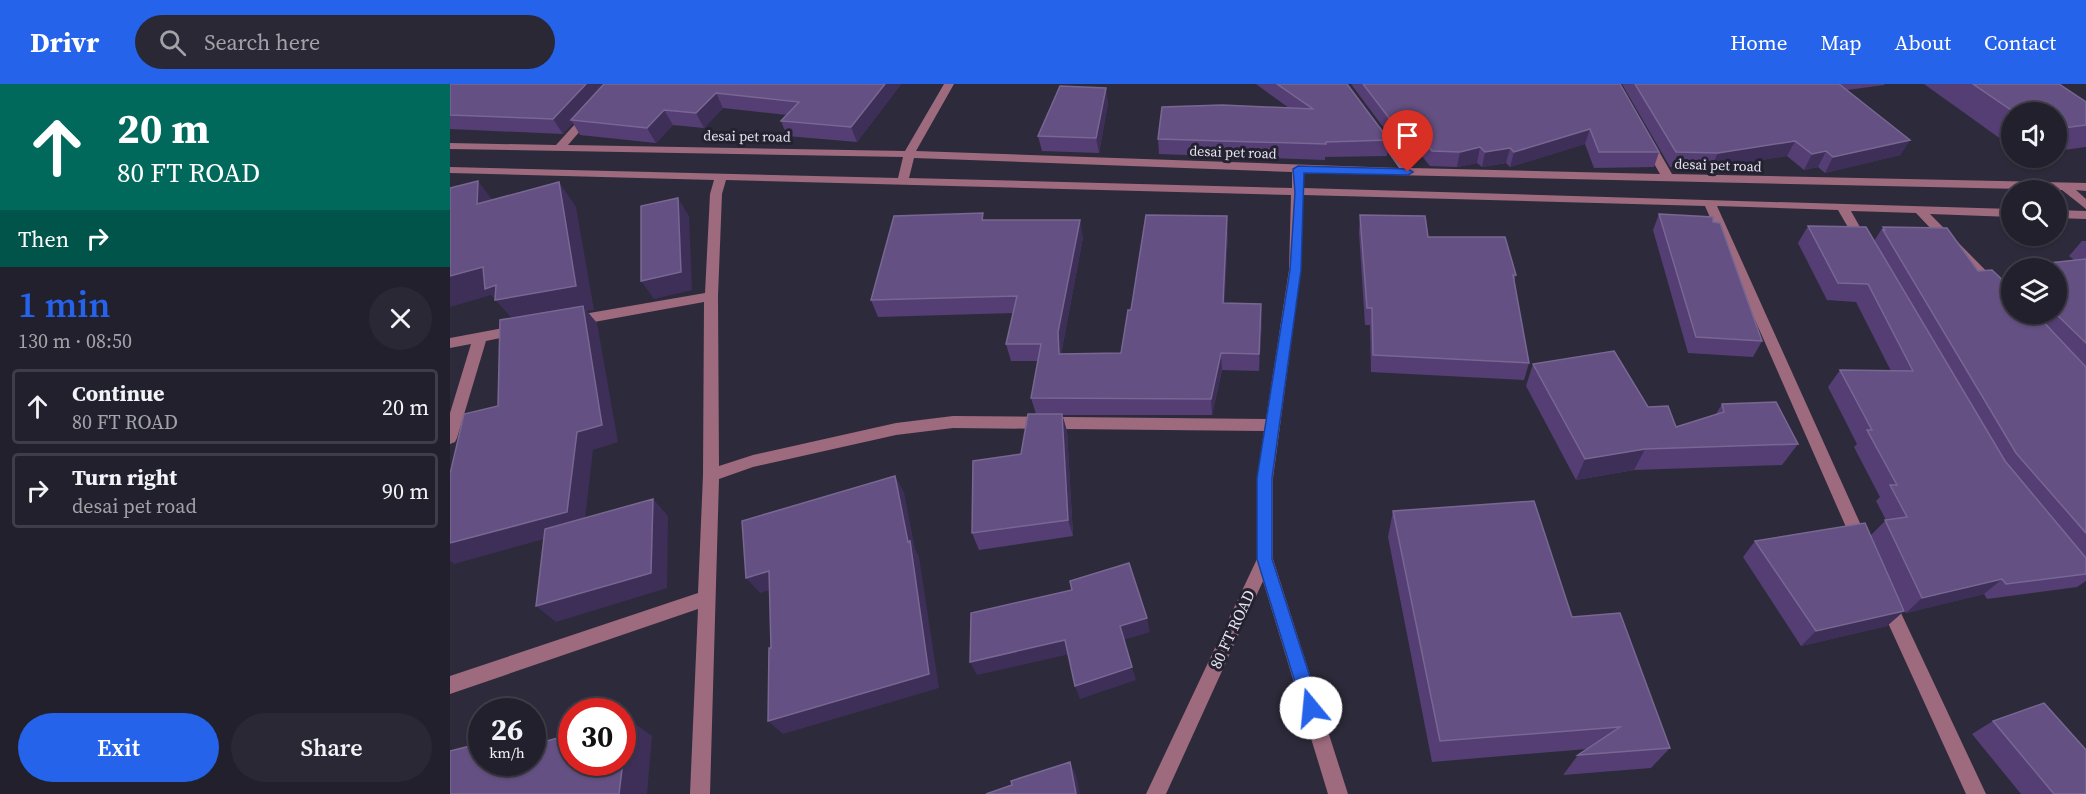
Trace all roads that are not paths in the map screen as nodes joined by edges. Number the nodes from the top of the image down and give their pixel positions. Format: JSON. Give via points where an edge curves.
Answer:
{"nodes":[{"id":1,"x":949,"y":84,"type":"edge"},
{"id":2,"x":596,"y":108,"type":"edge"},
{"id":3,"x":1369,"y":119,"type":"edge"},
{"id":4,"x":1642,"y":131,"type":"edge"},
{"id":5,"x":450,"y":146,"type":"edge"},
{"id":6,"x":559,"y":148,"type":"junction"},
{"id":7,"x":909,"y":154,"type":"junction"},
{"id":8,"x":1298,"y":169,"type":"junction"},
{"id":9,"x":450,"y":170,"type":"edge"},
{"id":10,"x":1408,"y":172,"type":"junction"},
{"id":11,"x":721,"y":176,"type":"junction"},
{"id":12,"x":1668,"y":178,"type":"junction"},
{"id":13,"x":903,"y":180,"type":"junction"},
{"id":14,"x":2001,"y":185,"type":"edge"},
{"id":15,"x":2067,"y":186,"type":"edge"},
{"id":16,"x":2086,"y":187,"type":"edge"},
{"id":17,"x":2067,"y":189,"type":"edge"},
{"id":18,"x":1300,"y":192,"type":"junction"},
{"id":19,"x":1710,"y":204,"type":"junction"},
{"id":20,"x":2086,"y":205,"type":"edge"},
{"id":21,"x":1843,"y":208,"type":"junction"},
{"id":22,"x":1920,"y":210,"type":"junction"},
{"id":23,"x":2001,"y":213,"type":"edge"},
{"id":24,"x":2067,"y":214,"type":"edge"},
{"id":25,"x":2086,"y":215,"type":"edge"},
{"id":26,"x":1872,"y":259,"type":"edge"},
{"id":27,"x":2001,"y":295,"type":"edge"},
{"id":28,"x":711,"y":296,"type":"junction"},
{"id":29,"x":561,"y":323,"type":"edge"},
{"id":30,"x":538,"y":327,"type":"edge"},
{"id":31,"x":480,"y":337,"type":"junction"},
{"id":32,"x":450,"y":343,"type":"edge"},
{"id":33,"x":1274,"y":425,"type":"junction"},
{"id":34,"x":450,"y":438,"type":"edge"},
{"id":35,"x":711,"y":475,"type":"junction"},
{"id":36,"x":1868,"y":558,"type":"edge"},
{"id":37,"x":1265,"y":559,"type":"junction"},
{"id":38,"x":1882,"y":590,"type":"edge"},
{"id":39,"x":707,"y":598,"type":"junction"},
{"id":40,"x":450,"y":685,"type":"edge"},
{"id":41,"x":700,"y":794,"type":"edge"},
{"id":42,"x":1156,"y":794,"type":"edge"},
{"id":43,"x":1338,"y":794,"type":"edge"},
{"id":44,"x":1976,"y":794,"type":"edge"}],
"edges":[{"from":1,"to":7,"type":"street"},
{"from":2,"to":6,"type":"street"},
{"from":3,"to":10,"type":"street"},
{"from":4,"to":12,"type":"street"},
{"from":5,"to":6,"type":"street","name":"desai pet road"},
{"from":6,"to":7,"type":"street","name":"desai pet road"},
{"from":7,"to":8,"type":"street","name":"desai pet road"},
{"from":7,"to":13,"type":"street"},
{"from":8,"to":10,"type":"street","name":"desai pet road"},
{"from":8,"to":18,"type":"street","name":"80 FT ROAD"},
{"from":9,"to":11,"type":"street"},
{"from":10,"to":12,"type":"street","name":"desai pet road"},
{"from":11,"to":13,"type":"street"},
{"from":11,"to":28,"type":"street","via":[[716,194]]},
{"from":12,"to":14,"type":"street","name":"desai pet road"},
{"from":13,"to":18,"type":"street"},
{"from":15,"to":16,"type":"street","name":"desai pet road"},
{"from":17,"to":20,"type":"street"},
{"from":18,"to":19,"type":"street"},
{"from":18,"to":33,"type":"street","name":"80 FT ROAD","via":[[1296,270]]},
{"from":19,"to":21,"type":"street"},
{"from":19,"to":36,"type":"street"},
{"from":21,"to":22,"type":"street"},
{"from":21,"to":26,"type":"street"},
{"from":22,"to":23,"type":"street"},
{"from":22,"to":27,"type":"street"},
{"from":24,"to":25,"type":"street"},
{"from":28,"to":29,"type":"street"},
{"from":28,"to":35,"type":"street"},
{"from":30,"to":31,"type":"street"},
{"from":31,"to":32,"type":"street"},
{"from":31,"to":34,"type":"street"},
{"from":33,"to":35,"type":"street","via":[[953,422],[896,429],[753,461]]},
{"from":33,"to":37,"type":"street","name":"80 FT ROAD","via":[[1264,478]]},
{"from":35,"to":39,"type":"street"},
{"from":37,"to":42,"type":"street","name":"80 FT ROAD"},
{"from":37,"to":43,"type":"street"},
{"from":38,"to":44,"type":"street"},
{"from":39,"to":40,"type":"street"},
{"from":39,"to":41,"type":"street"}]}
